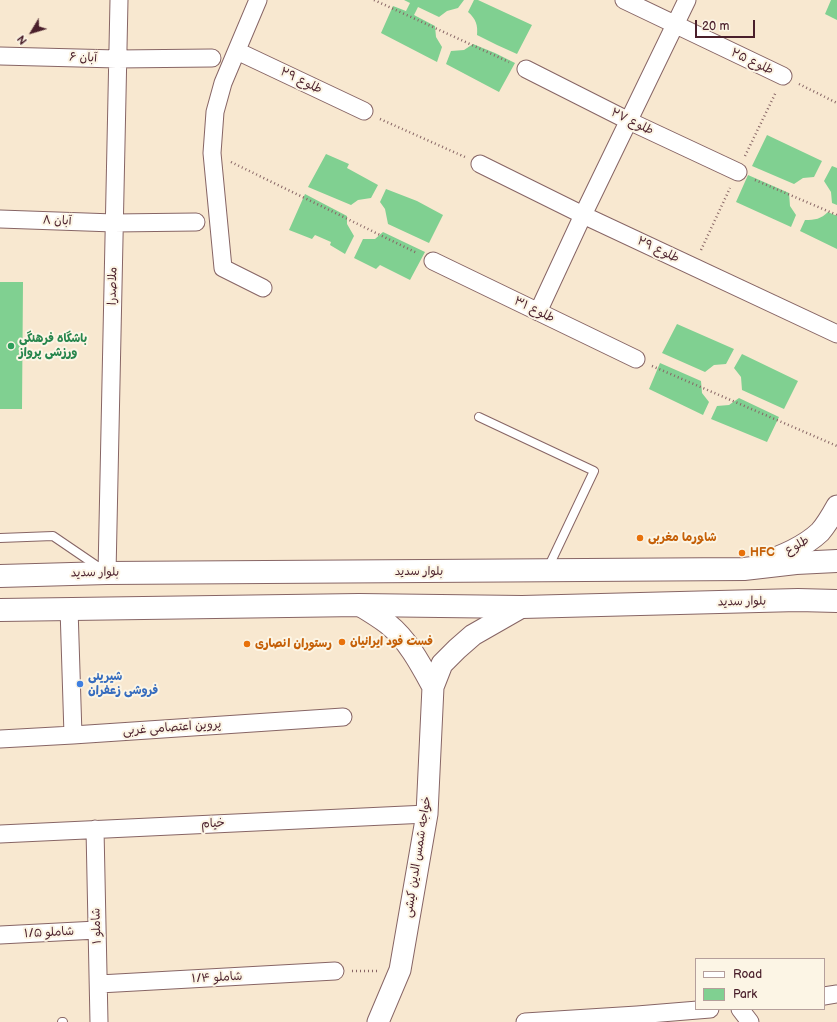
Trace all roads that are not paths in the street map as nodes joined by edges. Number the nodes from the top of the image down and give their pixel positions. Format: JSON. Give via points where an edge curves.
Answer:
{"nodes":[{"id":1,"x":119,"y":0,"type":"edge"},
{"id":2,"x":258,"y":0,"type":"edge"},
{"id":3,"x":624,"y":0,"type":"edge"},
{"id":4,"x":687,"y":0,"type":"edge"},
{"id":5,"x":675,"y":25,"type":"junction"},
{"id":6,"x":237,"y":51,"type":"junction"},
{"id":7,"x":0,"y":56,"type":"edge"},
{"id":8,"x":212,"y":58,"type":"dead end"},
{"id":9,"x":117,"y":59,"type":"junction"},
{"id":10,"x":526,"y":69,"type":"road end"},
{"id":11,"x":783,"y":76,"type":"road end"},
{"id":12,"x":364,"y":111,"type":"road end"},
{"id":13,"x":629,"y":121,"type":"junction"},
{"id":14,"x":480,"y":164,"type":"road end"},
{"id":15,"x":738,"y":172,"type":"road end"},
{"id":16,"x":583,"y":215,"type":"junction"},
{"id":17,"x":0,"y":219,"type":"edge"},
{"id":18,"x":196,"y":222,"type":"dead end"},
{"id":19,"x":114,"y":223,"type":"junction"},
{"id":20,"x":433,"y":261,"type":"road end"},
{"id":21,"x":263,"y":288,"type":"dead end"},
{"id":22,"x":538,"y":312,"type":"junction"},
{"id":23,"x":837,"y":334,"type":"edge"},
{"id":24,"x":636,"y":359,"type":"road end"},
{"id":25,"x":479,"y":417,"type":"dead end"},
{"id":26,"x":837,"y":506,"type":"edge"},
{"id":27,"x":0,"y":538,"type":"edge"},
{"id":28,"x":837,"y":561,"type":"edge"},
{"id":29,"x":744,"y":569,"type":"junction"},
{"id":30,"x":547,"y":571,"type":"junction"},
{"id":31,"x":107,"y":573,"type":"junction"},
{"id":32,"x":0,"y":576,"type":"edge"},
{"id":33,"x":837,"y":601,"type":"edge"},
{"id":34,"x":359,"y":605,"type":"junction"},
{"id":35,"x":522,"y":607,"type":"junction"},
{"id":36,"x":69,"y":608,"type":"junction"},
{"id":37,"x":0,"y":610,"type":"edge"},
{"id":38,"x":433,"y":688,"type":"junction"},
{"id":39,"x":343,"y":717,"type":"dead end"},
{"id":40,"x":73,"y":735,"type":"junction"},
{"id":41,"x":0,"y":739,"type":"edge"},
{"id":42,"x":427,"y":814,"type":"junction"},
{"id":43,"x":95,"y":829,"type":"junction"},
{"id":44,"x":0,"y":834,"type":"edge"},
{"id":45,"x":97,"y":930,"type":"junction"},
{"id":46,"x":0,"y":936,"type":"edge"},
{"id":47,"x":335,"y":971,"type":"road end"},
{"id":48,"x":99,"y":984,"type":"junction"},
{"id":49,"x":837,"y":994,"type":"edge"},
{"id":50,"x":825,"y":996,"type":"edge"},
{"id":51,"x":696,"y":1010,"type":"edge"},
{"id":52,"x":741,"y":1010,"type":"edge"},
{"id":53,"x":100,"y":1022,"type":"edge"},
{"id":54,"x":378,"y":1022,"type":"edge"},
{"id":55,"x":525,"y":1022,"type":"edge"},
{"id":56,"x":750,"y":1022,"type":"edge"}],
"edges":[{"from":1,"to":9,"type":"street","name":"ملاصدرا"},
{"from":2,"to":6,"type":"street"},
{"from":3,"to":5,"type":"street","name":"طلوع ۲۵"},
{"from":4,"to":5,"type":"street"},
{"from":5,"to":11,"type":"street","name":"طلوع ۲۵"},
{"from":5,"to":13,"type":"street"},
{"from":6,"to":12,"type":"street","name":"طلوع ۲۹"},
{"from":6,"to":21,"type":"street","via":[[215,112],[212,153],[223,268]]},
{"from":7,"to":9,"type":"street","name":"آبان ۶"},
{"from":8,"to":9,"type":"street","name":"آبان ۶"},
{"from":9,"to":19,"type":"street","name":"ملاصدرا"},
{"from":10,"to":13,"type":"street","name":"طلوع ۲۷"},
{"from":13,"to":15,"type":"street","name":"طلوع ۲۷"},
{"from":13,"to":16,"type":"street"},
{"from":14,"to":16,"type":"street","name":"طلوع ۲۹"},
{"from":16,"to":22,"type":"street"},
{"from":16,"to":23,"type":"street","name":"طلوع ۲۹"},
{"from":17,"to":19,"type":"street","name":"آبان ۸"},
{"from":18,"to":19,"type":"street","name":"آبان ۸"},
{"from":19,"to":31,"type":"street","name":"ملاصدرا"},
{"from":20,"to":22,"type":"street","name":"طلوع ۳۱"},
{"from":22,"to":24,"type":"street","name":"طلوع ۳۱"},
{"from":25,"to":30,"type":"lane","via":[[594,472]]},
{"from":26,"to":29,"type":"street","name":"طلوع","via":[[820,531],[808,542],[773,559]]},
{"from":27,"to":31,"type":"lane","via":[[53,536]]},
{"from":28,"to":29,"type":"main road","name":"بلوار سدید"},
{"from":29,"to":30,"type":"main road","name":"بلوار سدید"},
{"from":30,"to":31,"type":"main road","name":"بلوار سدید"},
{"from":31,"to":32,"type":"main road","name":"بلوار سدید"},
{"from":33,"to":35,"type":"main road","name":"بلوار سدید"},
{"from":34,"to":35,"type":"main road","name":"بلوار سدید"},
{"from":34,"to":36,"type":"main road","name":"بلوار سدید"},
{"from":34,"to":38,"type":"street","via":[[388,625],[404,641]]},
{"from":35,"to":38,"type":"street","name":"خواجه شمس الدين كيشی","via":[[473,635],[457,649],[442,664]]},
{"from":36,"to":37,"type":"main road","name":"بلوار سدید"},
{"from":36,"to":40,"type":"street"},
{"from":38,"to":42,"type":"street","name":"خواجه شمس الدين كيشی"},
{"from":39,"to":40,"type":"street","name":"پروین اعتصامی غربی"},
{"from":40,"to":41,"type":"street","name":"پروین اعتصامی غربی"},
{"from":42,"to":43,"type":"street","name":"خیام"},
{"from":42,"to":54,"type":"street","name":"خواجه شمس الدين كيشی","via":[[400,970]]},
{"from":43,"to":44,"type":"street","name":"خیام"},
{"from":43,"to":45,"type":"street","name":"شاملو ۱"},
{"from":45,"to":46,"type":"street","name":"شاملو ۱/۵"},
{"from":45,"to":48,"type":"street","name":"شاملو ۱"},
{"from":47,"to":48,"type":"street","name":"شاملو ۱/۴"},
{"from":48,"to":53,"type":"street","name":"شاملو ۱"},
{"from":49,"to":50,"type":"street"},
{"from":51,"to":55,"type":"street"},
{"from":52,"to":56,"type":"street"}]}
